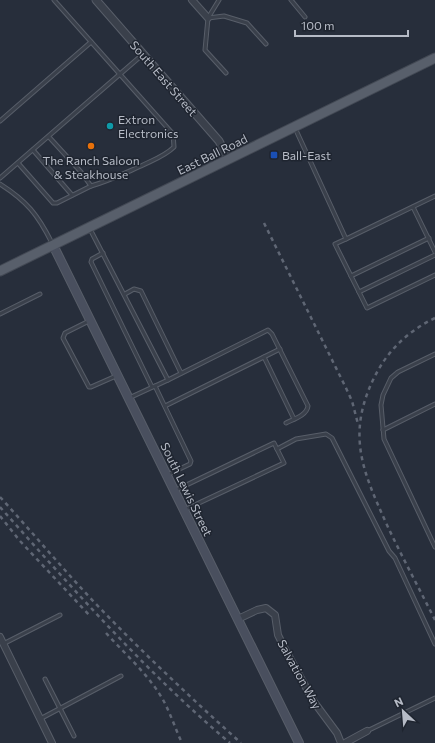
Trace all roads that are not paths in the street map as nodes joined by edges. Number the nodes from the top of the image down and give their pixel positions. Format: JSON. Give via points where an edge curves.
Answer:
{"nodes":[{"id":1,"x":54,"y":0,"type":"edge"},
{"id":2,"x":96,"y":0,"type":"edge"},
{"id":3,"x":192,"y":0,"type":"edge"},
{"id":4,"x":219,"y":0,"type":"edge"},
{"id":5,"x":291,"y":0,"type":"edge"},
{"id":6,"x":305,"y":17,"type":"dead end"},
{"id":7,"x":208,"y":18,"type":"junction"},
{"id":8,"x":91,"y":42,"type":"junction"},
{"id":9,"x":266,"y":44,"type":"dead end"},
{"id":10,"x":143,"y":54,"type":"junction"},
{"id":11,"x":435,"y":58,"type":"edge"},
{"id":12,"x":226,"y":73,"type":"dead end"},
{"id":13,"x":119,"y":74,"type":"junction"},
{"id":14,"x":0,"y":120,"type":"edge"},
{"id":15,"x":295,"y":127,"type":"junction"},
{"id":16,"x":49,"y":137,"type":"junction"},
{"id":17,"x":33,"y":150,"type":"junction"},
{"id":18,"x":228,"y":159,"type":"junction"},
{"id":19,"x":18,"y":163,"type":"junction"},
{"id":20,"x":0,"y":178,"type":"edge"},
{"id":21,"x":0,"y":185,"type":"edge"},
{"id":22,"x":91,"y":186,"type":"junction"},
{"id":23,"x":72,"y":195,"type":"junction"},
{"id":24,"x":435,"y":196,"type":"edge"},
{"id":25,"x":413,"y":207,"type":"junction"},
{"id":26,"x":90,"y":227,"type":"junction"},
{"id":27,"x":429,"y":238,"type":"junction"},
{"id":28,"x":346,"y":239,"type":"junction"},
{"id":29,"x":53,"y":245,"type":"junction"},
{"id":30,"x":435,"y":252,"type":"edge"},
{"id":31,"x":104,"y":253,"type":"junction"},
{"id":32,"x":435,"y":255,"type":"edge"},
{"id":33,"x":0,"y":271,"type":"edge"},
{"id":34,"x":435,"y":275,"type":"edge"},
{"id":35,"x":351,"y":276,"type":"junction"},
{"id":36,"x":359,"y":292,"type":"junction"},
{"id":37,"x":40,"y":294,"type":"dead end"},
{"id":38,"x":124,"y":294,"type":"junction"},
{"id":39,"x":0,"y":314,"type":"edge"},
{"id":40,"x":91,"y":320,"type":"junction"},
{"id":41,"x":280,"y":349,"type":"junction"},
{"id":42,"x":435,"y":354,"type":"edge"},
{"id":43,"x":264,"y":357,"type":"junction"},
{"id":44,"x":181,"y":373,"type":"junction"},
{"id":45,"x":118,"y":375,"type":"junction"},
{"id":46,"x":168,"y":380,"type":"junction"},
{"id":47,"x":153,"y":386,"type":"junction"},
{"id":48,"x":129,"y":398,"type":"junction"},
{"id":49,"x":435,"y":404,"type":"edge"},
{"id":50,"x":165,"y":406,"type":"junction"},
{"id":51,"x":294,"y":419,"type":"junction"},
{"id":52,"x":286,"y":423,"type":"dead end"},
{"id":53,"x":383,"y":430,"type":"junction"},
{"id":54,"x":277,"y":449,"type":"junction"},
{"id":55,"x":167,"y":475,"type":"junction"},
{"id":56,"x":175,"y":490,"type":"junction"},
{"id":57,"x":184,"y":510,"type":"junction"},
{"id":58,"x":435,"y":547,"type":"edge"},
{"id":59,"x":60,"y":615,"type":"dead end"},
{"id":60,"x":238,"y":619,"type":"junction"},
{"id":61,"x":0,"y":637,"type":"edge"},
{"id":62,"x":3,"y":644,"type":"junction"},
{"id":63,"x":435,"y":644,"type":"edge"},
{"id":64,"x":121,"y":676,"type":"dead end"},
{"id":65,"x":45,"y":679,"type":"dead end"},
{"id":66,"x":435,"y":698,"type":"edge"},
{"id":67,"x":60,"y":708,"type":"junction"},
{"id":68,"x":40,"y":719,"type":"junction"},
{"id":69,"x":366,"y":731,"type":"joint"},
{"id":70,"x":74,"y":736,"type":"dead end"},
{"id":71,"x":52,"y":743,"type":"edge"},
{"id":72,"x":299,"y":743,"type":"edge"},
{"id":73,"x":342,"y":743,"type":"edge"},
{"id":74,"x":345,"y":743,"type":"edge"}],
"edges":[{"from":1,"to":8,"type":"lane"},
{"from":2,"to":10,"type":"street","name":"South East Street"},
{"from":3,"to":7,"type":"street"},
{"from":4,"to":7,"type":"lane"},
{"from":5,"to":6,"type":"lane"},
{"from":7,"to":9,"type":"lane","via":[[224,16],[247,23]]},
{"from":7,"to":12,"type":"lane","via":[[205,50]]},
{"from":8,"to":13,"type":"lane"},
{"from":8,"to":14,"type":"lane"},
{"from":10,"to":13,"type":"lane"},
{"from":10,"to":18,"type":"street","name":"South East Street","via":[[219,141]]},
{"from":11,"to":15,"type":"main road","name":"East Ball Road"},
{"from":13,"to":16,"type":"lane"},
{"from":13,"to":22,"type":"lane","via":[[173,134],[174,147],[168,153]]},
{"from":15,"to":18,"type":"main road","name":"East Ball Road"},
{"from":15,"to":28,"type":"lane"},
{"from":16,"to":17,"type":"lane"},
{"from":16,"to":22,"type":"lane"},
{"from":17,"to":19,"type":"lane"},
{"from":17,"to":23,"type":"lane"},
{"from":18,"to":26,"type":"main road","name":"East Ball Road"},
{"from":19,"to":20,"type":"lane"},
{"from":19,"to":23,"type":"lane","via":[[53,203]]},
{"from":21,"to":29,"type":"lane","via":[[19,197],[35,214]]},
{"from":22,"to":23,"type":"lane"},
{"from":24,"to":25,"type":"lane"},
{"from":25,"to":27,"type":"lane"},
{"from":25,"to":28,"type":"lane"},
{"from":26,"to":29,"type":"main road","name":"East Ball Road"},
{"from":26,"to":31,"type":"lane"},
{"from":27,"to":30,"type":"lane"},
{"from":27,"to":35,"type":"lane"},
{"from":28,"to":35,"type":"lane","via":[[335,244]]},
{"from":29,"to":33,"type":"main road","name":"East Ball Road"},
{"from":29,"to":40,"type":"main road","name":"South Lewis Street"},
{"from":31,"to":38,"type":"lane"},
{"from":31,"to":47,"type":"lane","via":[[92,258],[91,262]]},
{"from":32,"to":36,"type":"lane"},
{"from":34,"to":36,"type":"lane","via":[[367,308]]},
{"from":35,"to":36,"type":"lane"},
{"from":37,"to":39,"type":"lane"},
{"from":38,"to":44,"type":"lane","via":[[134,289],[142,291]]},
{"from":38,"to":46,"type":"lane"},
{"from":40,"to":45,"type":"main road","name":"South Lewis Street"},
{"from":40,"to":45,"type":"lane","via":[[65,333],[63,338],[89,387]]},
{"from":41,"to":43,"type":"lane"},
{"from":41,"to":44,"type":"lane","via":[[268,330]]},
{"from":41,"to":51,"type":"lane","via":[[308,406],[304,413]]},
{"from":42,"to":53,"type":"lane","via":[[391,378],[381,405]]},
{"from":43,"to":50,"type":"lane"},
{"from":43,"to":51,"type":"lane"},
{"from":44,"to":46,"type":"lane"},
{"from":45,"to":48,"type":"main road","name":"South Lewis Street"},
{"from":46,"to":47,"type":"lane"},
{"from":47,"to":48,"type":"lane"},
{"from":47,"to":50,"type":"lane"},
{"from":48,"to":55,"type":"main road","name":"South Lewis Street"},
{"from":49,"to":53,"type":"lane"},
{"from":50,"to":55,"type":"lane","via":[[191,461],[190,464]]},
{"from":51,"to":52,"type":"lane"},
{"from":53,"to":58,"type":"lane","via":[[387,447]]},
{"from":54,"to":56,"type":"lane","via":[[274,443]]},
{"from":54,"to":57,"type":"lane","via":[[284,463]]},
{"from":54,"to":63,"type":"lane","via":[[296,439],[326,434],[332,438],[389,551],[395,558]]},
{"from":55,"to":56,"type":"main road","name":"South Lewis Street"},
{"from":56,"to":57,"type":"main road","name":"South Lewis Street"},
{"from":57,"to":60,"type":"main road","name":"South Lewis Street"},
{"from":59,"to":62,"type":"lane"},
{"from":60,"to":72,"type":"main road","name":"South Lewis Street"},
{"from":60,"to":73,"type":"street","name":"Salvation Way","via":[[266,608],[275,615],[278,635],[286,651],[320,711]]},
{"from":61,"to":62,"type":"street"},
{"from":62,"to":68,"type":"street"},
{"from":64,"to":67,"type":"lane"},
{"from":65,"to":67,"type":"lane"},
{"from":66,"to":69,"type":"lane"},
{"from":67,"to":68,"type":"lane"},
{"from":67,"to":70,"type":"lane"},
{"from":68,"to":71,"type":"street"},
{"from":69,"to":74,"type":"street"}]}
